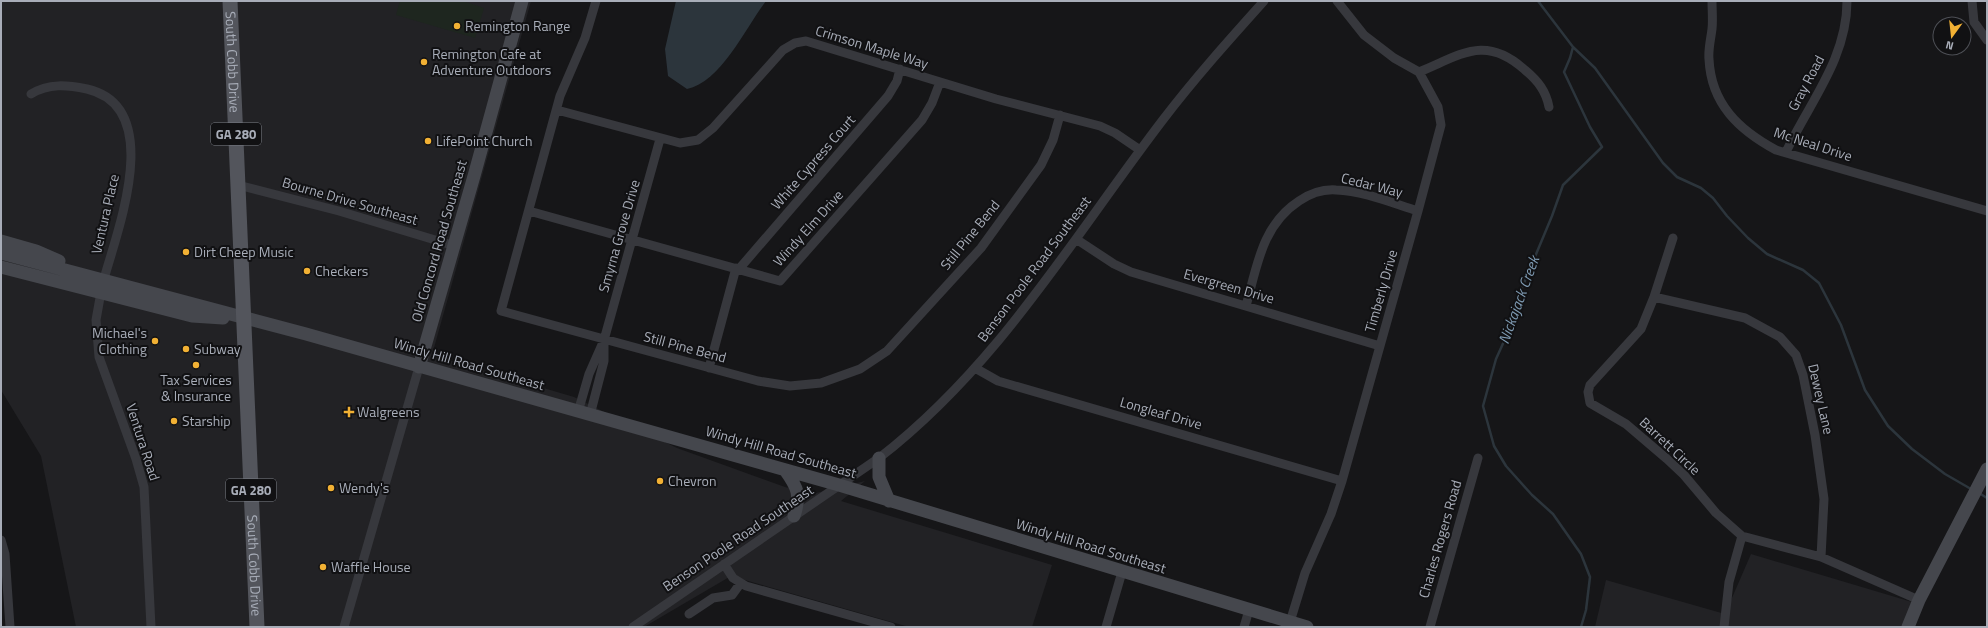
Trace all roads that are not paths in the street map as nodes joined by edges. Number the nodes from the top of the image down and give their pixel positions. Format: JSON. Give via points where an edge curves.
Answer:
{"nodes":[{"id":1,"x":230,"y":1,"type":"edge"},
{"id":2,"x":522,"y":1,"type":"edge"},
{"id":3,"x":596,"y":1,"type":"edge"},
{"id":4,"x":1264,"y":1,"type":"edge"},
{"id":5,"x":1336,"y":1,"type":"edge"},
{"id":6,"x":1712,"y":1,"type":"edge"},
{"id":7,"x":1847,"y":1,"type":"edge"},
{"id":8,"x":1972,"y":1,"type":"edge"},
{"id":9,"x":1987,"y":40,"type":"edge"},
{"id":10,"x":900,"y":70,"type":"junction"},
{"id":11,"x":1418,"y":72,"type":"junction"},
{"id":12,"x":940,"y":82,"type":"junction"},
{"id":13,"x":31,"y":94,"type":"dead end"},
{"id":14,"x":1549,"y":108,"type":"dead end"},
{"id":15,"x":556,"y":110,"type":"junction"},
{"id":16,"x":1060,"y":115,"type":"junction"},
{"id":17,"x":660,"y":139,"type":"junction"},
{"id":18,"x":1140,"y":150,"type":"junction"},
{"id":19,"x":1786,"y":152,"type":"junction"},
{"id":20,"x":238,"y":185,"type":"junction"},
{"id":21,"x":529,"y":211,"type":"junction"},
{"id":22,"x":1418,"y":211,"type":"junction"},
{"id":23,"x":1987,"y":211,"type":"edge"},
{"id":24,"x":1076,"y":238,"type":"junction"},
{"id":25,"x":1673,"y":238,"type":"dead end"},
{"id":26,"x":633,"y":239,"type":"junction"},
{"id":27,"x":1,"y":241,"type":"edge"},
{"id":28,"x":455,"y":246,"type":"junction"},
{"id":29,"x":1,"y":253,"type":"edge"},
{"id":30,"x":1,"y":267,"type":"edge"},
{"id":31,"x":737,"y":268,"type":"junction"},
{"id":32,"x":1,"y":276,"type":"edge"},
{"id":33,"x":91,"y":276,"type":"junction"},
{"id":34,"x":104,"y":279,"type":"junction"},
{"id":35,"x":51,"y":280,"type":"junction"},
{"id":36,"x":102,"y":292,"type":"junction"},
{"id":37,"x":1654,"y":297,"type":"junction"},
{"id":38,"x":1246,"y":306,"type":"junction"},
{"id":39,"x":243,"y":318,"type":"junction"},
{"id":40,"x":604,"y":340,"type":"junction"},
{"id":41,"x":1380,"y":346,"type":"junction"},
{"id":42,"x":419,"y":367,"type":"junction"},
{"id":43,"x":709,"y":368,"type":"junction"},
{"id":44,"x":976,"y":368,"type":"junction"},
{"id":45,"x":584,"y":413,"type":"junction"},
{"id":46,"x":879,"y":458,"type":"junction"},
{"id":47,"x":1478,"y":458,"type":"dead end"},
{"id":48,"x":1987,"y":469,"type":"edge"},
{"id":49,"x":786,"y":470,"type":"junction"},
{"id":50,"x":1342,"y":481,"type":"junction"},
{"id":51,"x":839,"y":485,"type":"junction"},
{"id":52,"x":889,"y":501,"type":"junction"},
{"id":53,"x":794,"y":516,"type":"junction"},
{"id":54,"x":1742,"y":536,"type":"junction"},
{"id":55,"x":1,"y":540,"type":"edge"},
{"id":56,"x":1821,"y":557,"type":"junction"},
{"id":57,"x":724,"y":564,"type":"junction"},
{"id":58,"x":1122,"y":572,"type":"junction"},
{"id":59,"x":740,"y":584,"type":"junction"},
{"id":60,"x":1919,"y":600,"type":"junction"},
{"id":61,"x":1249,"y":610,"type":"junction"},
{"id":62,"x":689,"y":614,"type":"dead end"},
{"id":63,"x":1290,"y":622,"type":"junction"},
{"id":64,"x":10,"y":627,"type":"edge"},
{"id":65,"x":151,"y":627,"type":"edge"},
{"id":66,"x":257,"y":627,"type":"edge"},
{"id":67,"x":344,"y":627,"type":"edge"},
{"id":68,"x":633,"y":627,"type":"edge"},
{"id":69,"x":891,"y":627,"type":"edge"},
{"id":70,"x":1106,"y":627,"type":"edge"},
{"id":71,"x":1244,"y":627,"type":"edge"},
{"id":72,"x":1307,"y":627,"type":"edge"},
{"id":73,"x":1430,"y":627,"type":"edge"},
{"id":74,"x":1724,"y":627,"type":"edge"},
{"id":75,"x":1908,"y":627,"type":"edge"}],
"edges":[{"from":1,"to":20,"type":"main road","name":"South Cobb Drive","number":"GA 280"},
{"from":2,"to":28,"type":"main road","name":"Old Concord Road Southeast"},
{"from":3,"to":15,"type":"street","name":"Still Pine Bend","via":[[585,38]]},
{"from":4,"to":18,"type":"street","name":"Benson Poole Road Southeast"},
{"from":5,"to":11,"type":"street","name":"Timberly Drive","via":[[1364,35],[1394,58]]},
{"from":6,"to":19,"type":"street","name":"Mc Neal Drive","via":[[1708,58],[1715,91],[1740,126],[1758,140],[1776,150]]},
{"from":7,"to":19,"type":"street","name":"Gray Road","via":[[1847,14],[1834,61]]},
{"from":8,"to":9,"type":"street","via":[[1974,22]]},
{"from":10,"to":12,"type":"street","name":"Crimson Maple Way"},
{"from":10,"to":17,"type":"street","name":"Crimson Maple Way","via":[[813,42],[795,43],[778,54],[703,137],[686,143]]},
{"from":10,"to":31,"type":"street","name":"White Cypress Court","via":[[897,82],[888,96]]},
{"from":11,"to":14,"type":"street","via":[[1471,51],[1492,50],[1509,57],[1536,79],[1543,88]]},
{"from":11,"to":22,"type":"street","name":"Timberly Drive","via":[[1438,107],[1441,125]]},
{"from":12,"to":16,"type":"street","name":"Crimson Maple Way"},
{"from":12,"to":31,"type":"street","name":"Windy Elm Drive","via":[[922,120],[780,281]]},
{"from":13,"to":34,"type":"street","name":"Ventura Place","via":[[51,86],[90,90],[116,106],[127,125],[130,150],[127,196]]},
{"from":15,"to":17,"type":"street","name":"Crimson Maple Way"},
{"from":15,"to":21,"type":"street","name":"Still Pine Bend"},
{"from":16,"to":18,"type":"street","name":"Crimson Maple Way","via":[[1107,129]]},
{"from":16,"to":43,"type":"street","name":"Still Pine Bend","via":[[1053,140],[1041,165],[981,248],[880,356],[847,375],[806,385],[774,385]]},
{"from":17,"to":26,"type":"street","name":"Smyrna Grove Drive"},
{"from":18,"to":24,"type":"street","name":"Benson Poole Road Southeast"},
{"from":19,"to":23,"type":"street","name":"Mc Neal Drive"},
{"from":20,"to":28,"type":"street","name":"Bourne Drive Southeast","via":[[339,211]]},
{"from":20,"to":39,"type":"main road","name":"South Cobb Drive","number":"GA 280"},
{"from":21,"to":26,"type":"street","name":"Windy Elm Drive"},
{"from":21,"to":40,"type":"street","name":"Still Pine Bend","via":[[500,311]]},
{"from":22,"to":38,"type":"street","name":"Cedar Way","via":[[1347,191],[1322,190],[1310,194],[1279,217],[1266,237]]},
{"from":22,"to":41,"type":"street","name":"Timberly Drive"},
{"from":24,"to":38,"type":"street","name":"Evergreen Drive","via":[[1114,264],[1131,272]]},
{"from":24,"to":44,"type":"street","name":"Benson Poole Road Southeast","via":[[1015,323]]},
{"from":25,"to":37,"type":"street","name":"Barrett Circle"},
{"from":26,"to":31,"type":"street","name":"Windy Elm Drive"},
{"from":26,"to":40,"type":"street","name":"Smyrna Grove Drive"},
{"from":27,"to":33,"type":"main road","name":"Windy Hill Road Southeast","via":[[36,251]]},
{"from":28,"to":42,"type":"main road","name":"Old Concord Road Southeast"},
{"from":29,"to":33,"type":"main road","name":"Windy Hill Road Southeast"},
{"from":30,"to":35,"type":"main road","name":"Windy Hill Road Southeast"},
{"from":31,"to":43,"type":"street"},
{"from":32,"to":35,"type":"main road","name":"Windy Hill Road Southeast"},
{"from":33,"to":34,"type":"main road","name":"Windy Hill Road Southeast"},
{"from":34,"to":39,"type":"main road","name":"Windy Hill Road Southeast"},
{"from":35,"to":36,"type":"main road","name":"Windy Hill Road Southeast"},
{"from":36,"to":39,"type":"main road","name":"Windy Hill Road Southeast","via":[[192,316]]},
{"from":36,"to":65,"type":"street","name":"Ventura Road","via":[[96,320],[99,357],[144,487]]},
{"from":37,"to":54,"type":"street","name":"Barrett Circle","via":[[1641,329],[1594,380],[1588,398],[1594,406],[1626,424],[1667,459],[1716,513]]},
{"from":37,"to":56,"type":"street","name":"Dewey Lane","via":[[1745,318],[1780,337],[1796,355],[1815,435],[1824,499]]},
{"from":38,"to":41,"type":"street","name":"Evergreen Drive"},
{"from":39,"to":42,"type":"main road","name":"Windy Hill Road Southeast"},
{"from":39,"to":66,"type":"main road","name":"South Cobb Drive","number":"GA 280"},
{"from":40,"to":43,"type":"street","name":"Still Pine Bend"},
{"from":40,"to":45,"type":"street","name":"Smyrna Grove Drive","via":[[604,361]]},
{"from":41,"to":50,"type":"street","name":"Timberly Drive"},
{"from":42,"to":45,"type":"main road","name":"Windy Hill Road Southeast"},
{"from":42,"to":67,"type":"street","name":"Old Concord Road Southeast"},
{"from":44,"to":46,"type":"street","name":"Benson Poole Road Southeast"},
{"from":44,"to":50,"type":"street","name":"Longleaf Drive","via":[[1004,383]]},
{"from":45,"to":49,"type":"main road","name":"Windy Hill Road Southeast"},
{"from":46,"to":51,"type":"street","name":"Benson Poole Road Southeast"},
{"from":46,"to":52,"type":"main road","via":[[878,477]]},
{"from":47,"to":73,"type":"street","name":"Charles Rogers Road"},
{"from":48,"to":60,"type":"main road"},
{"from":49,"to":51,"type":"main road","name":"Windy Hill Road Southeast"},
{"from":49,"to":53,"type":"main road","via":[[798,492],[799,501]]},
{"from":50,"to":63,"type":"street","name":"Timberly Drive","via":[[1331,514],[1305,573]]},
{"from":51,"to":52,"type":"main road","name":"Windy Hill Road Southeast"},
{"from":51,"to":53,"type":"street","name":"Benson Poole Road Southeast"},
{"from":52,"to":58,"type":"main road","name":"Windy Hill Road Southeast"},
{"from":53,"to":57,"type":"street","name":"Benson Poole Road Southeast"},
{"from":54,"to":56,"type":"street","name":"Barrett Circle"},
{"from":54,"to":74,"type":"street","via":[[1729,582]]},
{"from":55,"to":64,"type":"street","via":[[5,554]]},
{"from":56,"to":60,"type":"street","name":"Barrett Circle"},
{"from":57,"to":59,"type":"street"},
{"from":57,"to":68,"type":"street","name":"Benson Poole Road Southeast"},
{"from":58,"to":61,"type":"main road","name":"Windy Hill Road Southeast"},
{"from":58,"to":70,"type":"street"},
{"from":59,"to":62,"type":"street","via":[[732,595],[713,598]]},
{"from":59,"to":69,"type":"street"},
{"from":60,"to":75,"type":"main road"},
{"from":61,"to":63,"type":"main road","name":"Windy Hill Road Southeast"},
{"from":61,"to":71,"type":"street"},
{"from":63,"to":72,"type":"main road","name":"Windy Hill Road Southeast"}]}
